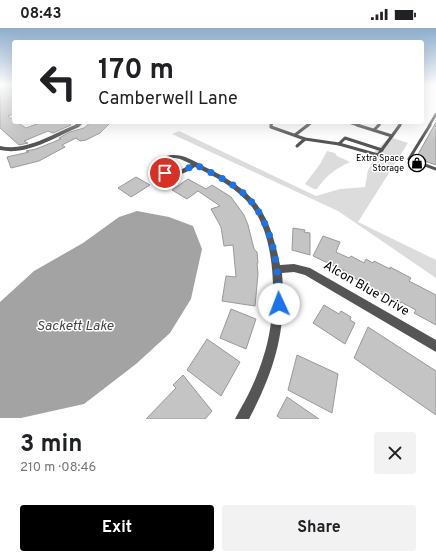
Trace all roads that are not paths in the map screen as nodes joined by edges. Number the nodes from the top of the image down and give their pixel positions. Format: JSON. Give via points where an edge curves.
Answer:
{"nodes":[{"id":1,"x":436,"y":114,"type":"edge"},
{"id":2,"x":79,"y":124,"type":"edge"},
{"id":3,"x":272,"y":124,"type":"edge"},
{"id":4,"x":309,"y":124,"type":"edge"},
{"id":5,"x":354,"y":124,"type":"edge"},
{"id":6,"x":379,"y":124,"type":"edge"},
{"id":7,"x":401,"y":124,"type":"edge"},
{"id":8,"x":374,"y":130,"type":"junction"},
{"id":9,"x":295,"y":135,"type":"junction"},
{"id":10,"x":392,"y":136,"type":"junction"},
{"id":11,"x":305,"y":139,"type":"junction"},
{"id":12,"x":339,"y":144,"type":"junction"},
{"id":13,"x":297,"y":146,"type":"dead end"},
{"id":14,"x":0,"y":148,"type":"edge"},
{"id":15,"x":382,"y":150,"type":"junction"},
{"id":16,"x":195,"y":164,"type":"junction"},
{"id":17,"x":436,"y":169,"type":"edge"},
{"id":18,"x":278,"y":269,"type":"junction"},
{"id":19,"x":436,"y":346,"type":"edge"},
{"id":20,"x":242,"y":419,"type":"edge"}],
"edges":[{"from":1,"to":17,"type":"lane","via":[[409,160]]},
{"from":2,"to":14,"type":"street","via":[[21,149]]},
{"from":3,"to":9,"type":"lane","via":[[271,126]]},
{"from":4,"to":9,"type":"lane"},
{"from":5,"to":8,"type":"lane"},
{"from":6,"to":8,"type":"lane"},
{"from":7,"to":10,"type":"lane"},
{"from":8,"to":10,"type":"lane"},
{"from":9,"to":11,"type":"lane"},
{"from":10,"to":15,"type":"lane"},
{"from":11,"to":12,"type":"lane"},
{"from":11,"to":13,"type":"lane"},
{"from":12,"to":15,"type":"lane","via":[[378,155]]},
{"from":12,"to":15,"type":"lane","via":[[345,138]]},
{"from":16,"to":16,"type":"street","via":[[174,156],[161,160],[159,168],[165,173],[176,174],[186,171]]},
{"from":16,"to":18,"type":"street","via":[[233,185],[251,200],[268,230]]},
{"from":18,"to":19,"type":"street","name":"Alcon Blue Drive","via":[[294,268],[313,274]]},
{"from":18,"to":20,"type":"street","via":[[279,314],[276,336],[264,373]]}]}
